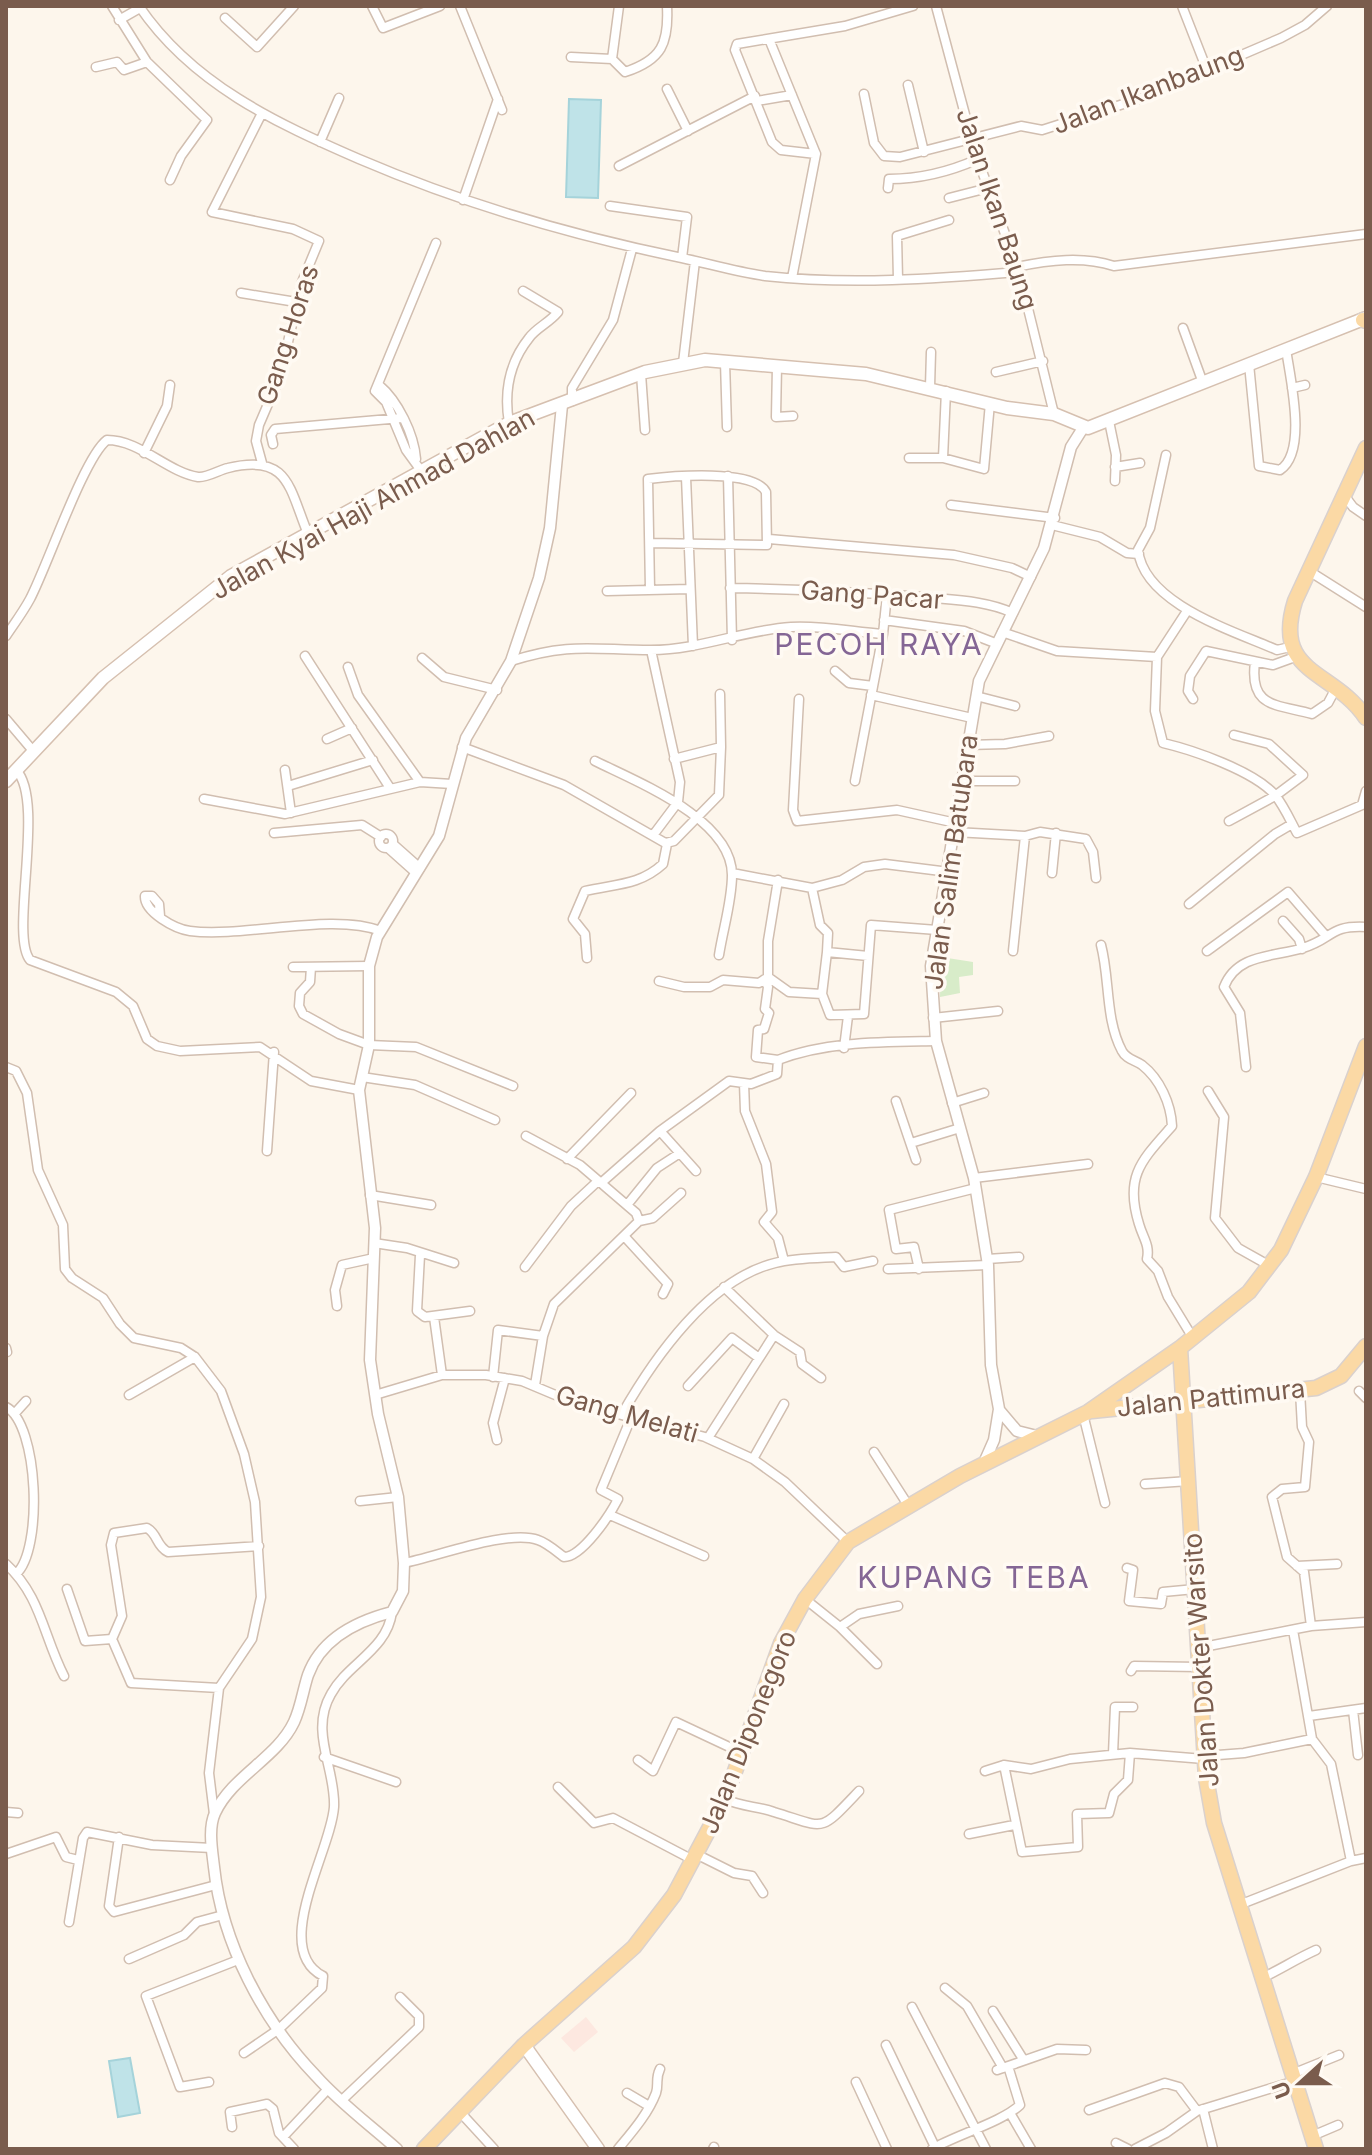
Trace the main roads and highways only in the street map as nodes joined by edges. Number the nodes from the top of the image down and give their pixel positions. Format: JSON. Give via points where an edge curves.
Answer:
{"nodes":[{"id":1,"x":1365,"y":320,"type":"edge"},
{"id":2,"x":1366,"y":450,"type":"edge"},
{"id":3,"x":1366,"y":718,"type":"edge"},
{"id":4,"x":6,"y":781,"type":"edge"},
{"id":5,"x":1366,"y":1046,"type":"edge"},
{"id":6,"x":1366,"y":1346,"type":"edge"},
{"id":7,"x":1180,"y":1348,"type":"junction"},
{"id":8,"x":1127,"y":1385,"type":"junction"},
{"id":9,"x":1183,"y":1400,"type":"junction"},
{"id":10,"x":1143,"y":1403,"type":"junction"},
{"id":11,"x":1086,"y":1413,"type":"junction"},
{"id":12,"x":524,"y":2045,"type":"junction"},
{"id":13,"x":1314,"y":2142,"type":"edge"},
{"id":14,"x":424,"y":2149,"type":"edge"},
{"id":15,"x":598,"y":2149,"type":"edge"}],
"edges":[{"from":1,"to":4,"type":"main road","name":"Jalan Kyai Haji Ahmad Dahlan","via":[[1083,428],[1054,414],[891,377],[725,362],[683,363],[641,374],[509,423],[248,566],[103,678]]},
{"from":2,"to":3,"type":"main road","via":[[1290,618],[1292,652]]},
{"from":5,"to":7,"type":"main road","via":[[1316,1177],[1270,1267],[1249,1292]]},
{"from":6,"to":9,"type":"main road","name":"Jalan Pattimura","via":[[1341,1376],[1316,1388]]},
{"from":7,"to":8,"type":"main road"},
{"from":7,"to":9,"type":"main road","name":"Jalan Dokter Warsito"},
{"from":8,"to":10,"type":"main road","via":[[1131,1399]]},
{"from":8,"to":11,"type":"main road"},
{"from":9,"to":10,"type":"main road","name":"Jalan Pattimura"},
{"from":9,"to":13,"type":"main road","name":"Jalan Dokter Warsito","via":[[1204,1758],[1214,1823]]},
{"from":10,"to":11,"type":"main road","name":"Jalan Pattimura"},
{"from":11,"to":12,"type":"main road","name":"Jalan Diponegoro","via":[[848,1542],[805,1599],[781,1643],[725,1799],[674,1895],[634,1947]]},
{"from":12,"to":14,"type":"main road","name":"Jalan Diponegoro"},
{"from":12,"to":15,"type":"main road"}]}
